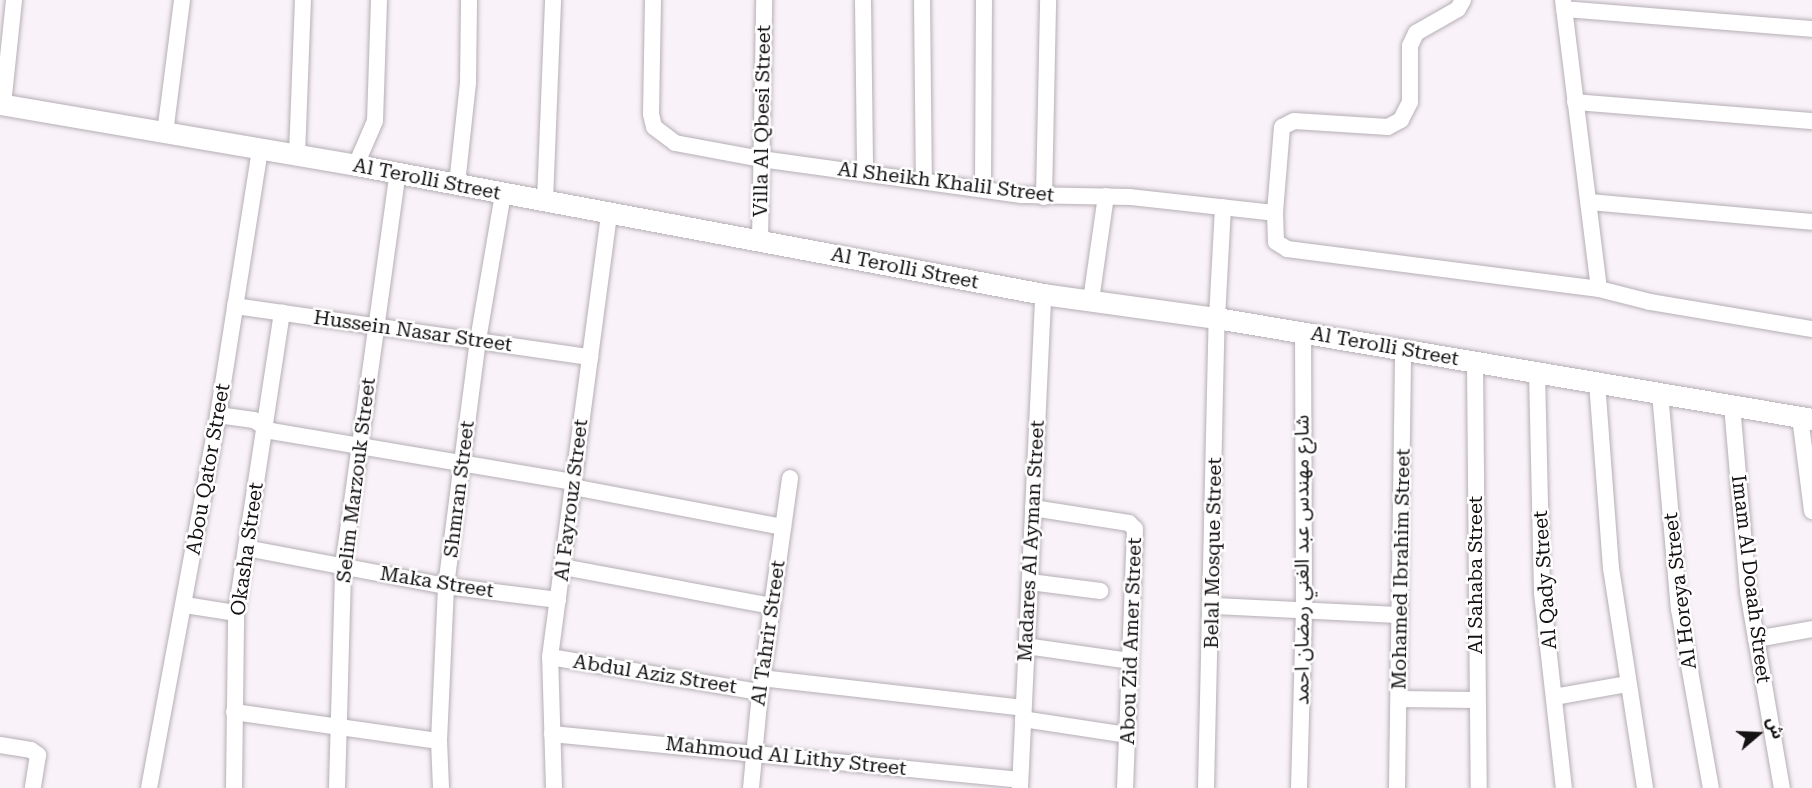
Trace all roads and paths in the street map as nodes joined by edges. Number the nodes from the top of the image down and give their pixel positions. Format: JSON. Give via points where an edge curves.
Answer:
{"nodes":[{"id":1,"x":14,"y":0,"type":"edge"},
{"id":2,"x":182,"y":0,"type":"edge"},
{"id":3,"x":303,"y":0,"type":"edge"},
{"id":4,"x":379,"y":0,"type":"edge"},
{"id":5,"x":469,"y":0,"type":"edge"},
{"id":6,"x":554,"y":0,"type":"edge"},
{"id":7,"x":653,"y":0,"type":"edge"},
{"id":8,"x":764,"y":0,"type":"edge"},
{"id":9,"x":863,"y":0,"type":"edge"},
{"id":10,"x":922,"y":0,"type":"edge"},
{"id":11,"x":984,"y":0,"type":"edge"},
{"id":12,"x":1048,"y":0,"type":"edge"},
{"id":13,"x":1463,"y":0,"type":"edge"},
{"id":14,"x":1564,"y":5,"type":"edge"},
{"id":15,"x":1812,"y":29,"type":"edge"},
{"id":16,"x":1575,"y":102,"type":"junction"},
{"id":17,"x":2,"y":105,"type":"edge"},
{"id":18,"x":1812,"y":121,"type":"edge"},
{"id":19,"x":165,"y":132,"type":"junction"},
{"id":20,"x":260,"y":149,"type":"junction"},
{"id":21,"x":297,"y":155,"type":"junction"},
{"id":22,"x":761,"y":159,"type":"junction"},
{"id":23,"x":356,"y":165,"type":"junction"},
{"id":24,"x":865,"y":172,"type":"junction"},
{"id":25,"x":398,"y":173,"type":"junction"},
{"id":26,"x":924,"y":180,"type":"junction"},
{"id":27,"x":457,"y":184,"type":"junction"},
{"id":28,"x":983,"y":189,"type":"junction"},
{"id":29,"x":503,"y":193,"type":"junction"},
{"id":30,"x":1106,"y":196,"type":"junction"},
{"id":31,"x":1044,"y":197,"type":"junction"},
{"id":32,"x":545,"y":201,"type":"junction"},
{"id":33,"x":1589,"y":202,"type":"junction"},
{"id":34,"x":1223,"y":207,"type":"junction"},
{"id":35,"x":609,"y":213,"type":"junction"},
{"id":36,"x":1275,"y":213,"type":"junction"},
{"id":37,"x":1812,"y":222,"type":"edge"},
{"id":38,"x":760,"y":241,"type":"junction"},
{"id":39,"x":1599,"y":289,"type":"junction"},
{"id":40,"x":1043,"y":294,"type":"junction"},
{"id":41,"x":1091,"y":300,"type":"junction"},
{"id":42,"x":235,"y":306,"type":"junction"},
{"id":43,"x":282,"y":312,"type":"junction"},
{"id":44,"x":1217,"y":318,"type":"junction"},
{"id":45,"x":376,"y":324,"type":"junction"},
{"id":46,"x":1812,"y":328,"type":"edge"},
{"id":47,"x":1303,"y":332,"type":"junction"},
{"id":48,"x":478,"y":340,"type":"junction"},
{"id":49,"x":1403,"y":349,"type":"junction"},
{"id":50,"x":590,"y":357,"type":"junction"},
{"id":51,"x":1475,"y":362,"type":"junction"},
{"id":52,"x":1537,"y":372,"type":"junction"},
{"id":53,"x":1597,"y":382,"type":"junction"},
{"id":54,"x":1660,"y":393,"type":"junction"},
{"id":55,"x":1732,"y":405,"type":"junction"},
{"id":56,"x":218,"y":415,"type":"junction"},
{"id":57,"x":1806,"y":418,"type":"edge"},
{"id":58,"x":265,"y":428,"type":"junction"},
{"id":59,"x":358,"y":444,"type":"junction"},
{"id":60,"x":462,"y":462,"type":"junction"},
{"id":61,"x":790,"y":478,"type":"dead end"},
{"id":62,"x":573,"y":484,"type":"junction"},
{"id":63,"x":1033,"y":508,"type":"junction"},
{"id":64,"x":1812,"y":511,"type":"edge"},
{"id":65,"x":783,"y":527,"type":"junction"},
{"id":66,"x":246,"y":548,"type":"junction"},
{"id":67,"x":343,"y":567,"type":"junction"},
{"id":68,"x":563,"y":567,"type":"junction"},
{"id":69,"x":1029,"y":582,"type":"junction"},
{"id":70,"x":446,"y":586,"type":"junction"},
{"id":71,"x":1100,"y":591,"type":"dead end"},
{"id":72,"x":558,"y":600,"type":"junction"},
{"id":73,"x":185,"y":605,"type":"junction"},
{"id":74,"x":771,"y":606,"type":"junction"},
{"id":75,"x":1213,"y":606,"type":"junction"},
{"id":76,"x":1304,"y":610,"type":"junction"},
{"id":77,"x":236,"y":613,"type":"junction"},
{"id":78,"x":1400,"y":615,"type":"junction"},
{"id":79,"x":1812,"y":629,"type":"edge"},
{"id":80,"x":1756,"y":639,"type":"junction"},
{"id":81,"x":1026,"y":646,"type":"junction"},
{"id":82,"x":550,"y":657,"type":"junction"},
{"id":83,"x":1130,"y":661,"type":"junction"},
{"id":84,"x":1628,"y":684,"type":"junction"},
{"id":85,"x":761,"y":685,"type":"junction"},
{"id":86,"x":1554,"y":698,"type":"junction"},
{"id":87,"x":1400,"y":699,"type":"junction"},
{"id":88,"x":1476,"y":699,"type":"junction"},
{"id":89,"x":234,"y":712,"type":"junction"},
{"id":90,"x":1023,"y":714,"type":"junction"},
{"id":91,"x":336,"y":727,"type":"junction"},
{"id":92,"x":552,"y":734,"type":"junction"},
{"id":93,"x":1128,"y":735,"type":"junction"},
{"id":94,"x":439,"y":741,"type":"junction"},
{"id":95,"x":0,"y":745,"type":"edge"},
{"id":96,"x":752,"y":753,"type":"junction"},
{"id":97,"x":1020,"y":784,"type":"edge"},
{"id":98,"x":33,"y":788,"type":"edge"},
{"id":99,"x":149,"y":788,"type":"edge"},
{"id":100,"x":234,"y":788,"type":"edge"},
{"id":101,"x":337,"y":788,"type":"edge"},
{"id":102,"x":441,"y":788,"type":"edge"},
{"id":103,"x":554,"y":788,"type":"edge"},
{"id":104,"x":751,"y":788,"type":"edge"},
{"id":105,"x":1125,"y":788,"type":"edge"},
{"id":106,"x":1206,"y":788,"type":"edge"},
{"id":107,"x":1299,"y":788,"type":"edge"},
{"id":108,"x":1397,"y":788,"type":"edge"},
{"id":109,"x":1479,"y":788,"type":"edge"},
{"id":110,"x":1564,"y":788,"type":"edge"},
{"id":111,"x":1646,"y":788,"type":"edge"},
{"id":112,"x":1711,"y":788,"type":"edge"},
{"id":113,"x":1782,"y":788,"type":"edge"}],
"edges":[{"from":1,"to":17,"type":"street"},
{"from":2,"to":19,"type":"street"},
{"from":3,"to":21,"type":"street"},
{"from":4,"to":23,"type":"street","via":[[375,121]]},
{"from":5,"to":27,"type":"street","via":[[468,83]]},
{"from":6,"to":32,"type":"street"},
{"from":7,"to":22,"type":"street","name":"Al Sheikh Khalil Street","via":[[654,127],[675,143]]},
{"from":8,"to":22,"type":"street","name":"Villa Al Qbesi Street"},
{"from":9,"to":24,"type":"street"},
{"from":10,"to":26,"type":"street"},
{"from":11,"to":28,"type":"street"},
{"from":12,"to":31,"type":"street"},
{"from":13,"to":36,"type":"street","via":[[1458,9],[1416,33],[1410,46],[1410,102],[1401,120],[1388,127],[1294,121],[1282,127]]},
{"from":14,"to":15,"type":"street"},
{"from":14,"to":16,"type":"street"},
{"from":16,"to":18,"type":"street"},
{"from":16,"to":33,"type":"street"},
{"from":17,"to":19,"type":"street","name":"Al Terolli Street"},
{"from":19,"to":20,"type":"street","name":"Al Terolli Street"},
{"from":20,"to":21,"type":"street","name":"Al Terolli Street"},
{"from":20,"to":42,"type":"street","name":"Abou Qator Street"},
{"from":21,"to":23,"type":"street","name":"Al Terolli Street"},
{"from":22,"to":24,"type":"street","name":"Al Sheikh Khalil Street"},
{"from":22,"to":38,"type":"street","name":"Villa Al Qbesi Street"},
{"from":23,"to":25,"type":"street","name":"Al Terolli Street"},
{"from":24,"to":26,"type":"street","name":"Al Sheikh Khalil Street"},
{"from":25,"to":27,"type":"street","name":"Al Terolli Street"},
{"from":25,"to":45,"type":"street","name":"Selim Marzouk Street"},
{"from":26,"to":28,"type":"street","name":"Al Sheikh Khalil Street"},
{"from":27,"to":29,"type":"street","name":"Al Terolli Street"},
{"from":28,"to":31,"type":"street","name":"Al Sheikh Khalil Street"},
{"from":29,"to":32,"type":"street","name":"Al Terolli Street"},
{"from":29,"to":48,"type":"street","name":"Shmran Street"},
{"from":30,"to":31,"type":"street","name":"Al Sheikh Khalil Street"},
{"from":30,"to":34,"type":"street","name":"Al Sheikh Khalil Street"},
{"from":30,"to":41,"type":"street"},
{"from":32,"to":35,"type":"street","name":"Al Terolli Street"},
{"from":33,"to":37,"type":"street"},
{"from":33,"to":39,"type":"street"},
{"from":34,"to":36,"type":"street","name":"Al Sheikh Khalil Street"},
{"from":34,"to":44,"type":"street","name":"Belal Mosque Street"},
{"from":35,"to":38,"type":"street","name":"Al Terolli Street"},
{"from":35,"to":50,"type":"street","name":"Al Fayrouz Street"},
{"from":36,"to":39,"type":"street","via":[[1276,242],[1287,249]]},
{"from":38,"to":40,"type":"street","name":"Al Terolli Street"},
{"from":39,"to":46,"type":"street","via":[[1650,302]]},
{"from":40,"to":41,"type":"street","name":"Al Terolli Street"},
{"from":40,"to":63,"type":"street","name":"Madares Al Ayman Street"},
{"from":41,"to":44,"type":"street","name":"Al Terolli Street"},
{"from":42,"to":43,"type":"street","name":"Hussein Nasar Street"},
{"from":42,"to":56,"type":"street","name":"Abou Qator Street"},
{"from":43,"to":45,"type":"street","name":"Hussein Nasar Street"},
{"from":43,"to":58,"type":"street","name":"Okasha Street"},
{"from":44,"to":47,"type":"street","name":"Al Terolli Street"},
{"from":44,"to":75,"type":"street","name":"Belal Mosque Street"},
{"from":45,"to":48,"type":"street","name":"Hussein Nasar Street"},
{"from":45,"to":59,"type":"street","name":"Selim Marzouk Street"},
{"from":47,"to":49,"type":"street","name":"Al Terolli Street"},
{"from":47,"to":76,"type":"street","name":"شارع مهندس عبد الغني رمضان احمد"},
{"from":48,"to":50,"type":"street","name":"Hussein Nasar Street"},
{"from":48,"to":60,"type":"street","name":"Shmran Street"},
{"from":49,"to":51,"type":"street","name":"Al Terolli Street"},
{"from":49,"to":78,"type":"street","name":"Mohamed Ibrahim Street"},
{"from":50,"to":62,"type":"street","name":"Al Fayrouz Street"},
{"from":51,"to":52,"type":"street","name":"Al Terolli Street"},
{"from":51,"to":88,"type":"street","name":"Al Sahaba Street"},
{"from":52,"to":53,"type":"street","name":"Al Terolli Street"},
{"from":52,"to":86,"type":"street","name":"Al Qady Street","via":[[1542,593]]},
{"from":53,"to":54,"type":"street","name":"Al Terolli Street"},
{"from":53,"to":84,"type":"street","via":[[1611,568]]},
{"from":54,"to":55,"type":"street","name":"Al Terolli Street"},
{"from":54,"to":112,"type":"street","name":"Al Horeya Street","via":[[1679,609]]},
{"from":55,"to":57,"type":"street","name":"Al Terolli Street"},
{"from":55,"to":80,"type":"street","name":"Imam Al Doaah Street","via":[[1743,546]]},
{"from":56,"to":58,"type":"street","via":[[254,420]]},
{"from":56,"to":73,"type":"street","name":"Abou Qator Street"},
{"from":57,"to":64,"type":"street"},
{"from":58,"to":59,"type":"street"},
{"from":58,"to":66,"type":"street","name":"Okasha Street"},
{"from":59,"to":60,"type":"street"},
{"from":59,"to":67,"type":"street","name":"Selim Marzouk Street"},
{"from":60,"to":62,"type":"street"},
{"from":60,"to":70,"type":"street","name":"Shmran Street"},
{"from":61,"to":65,"type":"street","name":"Al Tahrir Street"},
{"from":62,"to":65,"type":"street"},
{"from":62,"to":68,"type":"street","name":"Al Fayrouz Street"},
{"from":63,"to":69,"type":"street","name":"Madares Al Ayman Street"},
{"from":63,"to":83,"type":"street","name":"Abou Zid Amer Street","via":[[1129,523],[1136,529]]},
{"from":65,"to":74,"type":"street","name":"Al Tahrir Street"},
{"from":66,"to":67,"type":"street","name":"Maka Street"},
{"from":66,"to":77,"type":"street","name":"Okasha Street"},
{"from":67,"to":70,"type":"street","name":"Maka Street"},
{"from":67,"to":91,"type":"street","name":"Selim Marzouk Street"},
{"from":68,"to":72,"type":"street","name":"Al Fayrouz Street"},
{"from":68,"to":74,"type":"street"},
{"from":69,"to":71,"type":"street"},
{"from":69,"to":81,"type":"street","name":"Madares Al Ayman Street"},
{"from":70,"to":72,"type":"street","name":"Maka Street"},
{"from":70,"to":94,"type":"street","name":"Shmran Street"},
{"from":72,"to":82,"type":"street","name":"Al Fayrouz Street"},
{"from":73,"to":77,"type":"street"},
{"from":73,"to":99,"type":"street","name":"Abou Qator Street"},
{"from":74,"to":85,"type":"street","name":"Al Tahrir Street"},
{"from":75,"to":76,"type":"street"},
{"from":75,"to":106,"type":"street","name":"Belal Mosque Street"},
{"from":76,"to":78,"type":"street"},
{"from":76,"to":107,"type":"street","name":"شارع مهندس عبد الغني رمضان احمد"},
{"from":77,"to":89,"type":"street","name":"Okasha Street"},
{"from":78,"to":87,"type":"street","name":"Mohamed Ibrahim Street"},
{"from":79,"to":80,"type":"street"},
{"from":80,"to":113,"type":"street","name":"Imam Al Doaah Street"},
{"from":81,"to":83,"type":"street"},
{"from":81,"to":90,"type":"street","name":"Madares Al Ayman Street"},
{"from":82,"to":85,"type":"street","name":"Abdul Aziz Street"},
{"from":82,"to":92,"type":"street","name":"Al Fayrouz Street"},
{"from":83,"to":93,"type":"street","name":"Abou Zid Amer Street"},
{"from":84,"to":86,"type":"street"},
{"from":84,"to":111,"type":"street"},
{"from":85,"to":90,"type":"street","name":"Abdul Aziz Street"},
{"from":85,"to":96,"type":"street","name":"Al Tahrir Street"},
{"from":86,"to":110,"type":"street","name":"Al Qady Street"},
{"from":87,"to":88,"type":"street"},
{"from":87,"to":108,"type":"street","name":"Mohamed Ibrahim Street"},
{"from":88,"to":109,"type":"street","name":"Al Sahaba Street"},
{"from":89,"to":91,"type":"street"},
{"from":89,"to":100,"type":"street","name":"Okasha Street"},
{"from":90,"to":93,"type":"street","name":"Abdul Aziz Street"},
{"from":90,"to":97,"type":"street","name":"Madares Al Ayman Street"},
{"from":91,"to":94,"type":"street"},
{"from":91,"to":101,"type":"street","name":"Selim Marzouk Street"},
{"from":92,"to":96,"type":"street","name":"Mahmoud Al Lithy Street"},
{"from":92,"to":103,"type":"street","name":"Al Fayrouz Street"},
{"from":93,"to":105,"type":"street","name":"Abou Zid Amer Street"},
{"from":94,"to":102,"type":"street","name":"Shmran Street"},
{"from":95,"to":98,"type":"street","via":[[31,750],[38,755]]},
{"from":96,"to":97,"type":"street","name":"Mahmoud Al Lithy Street"},
{"from":96,"to":104,"type":"street","name":"Al Tahrir Street"}]}
